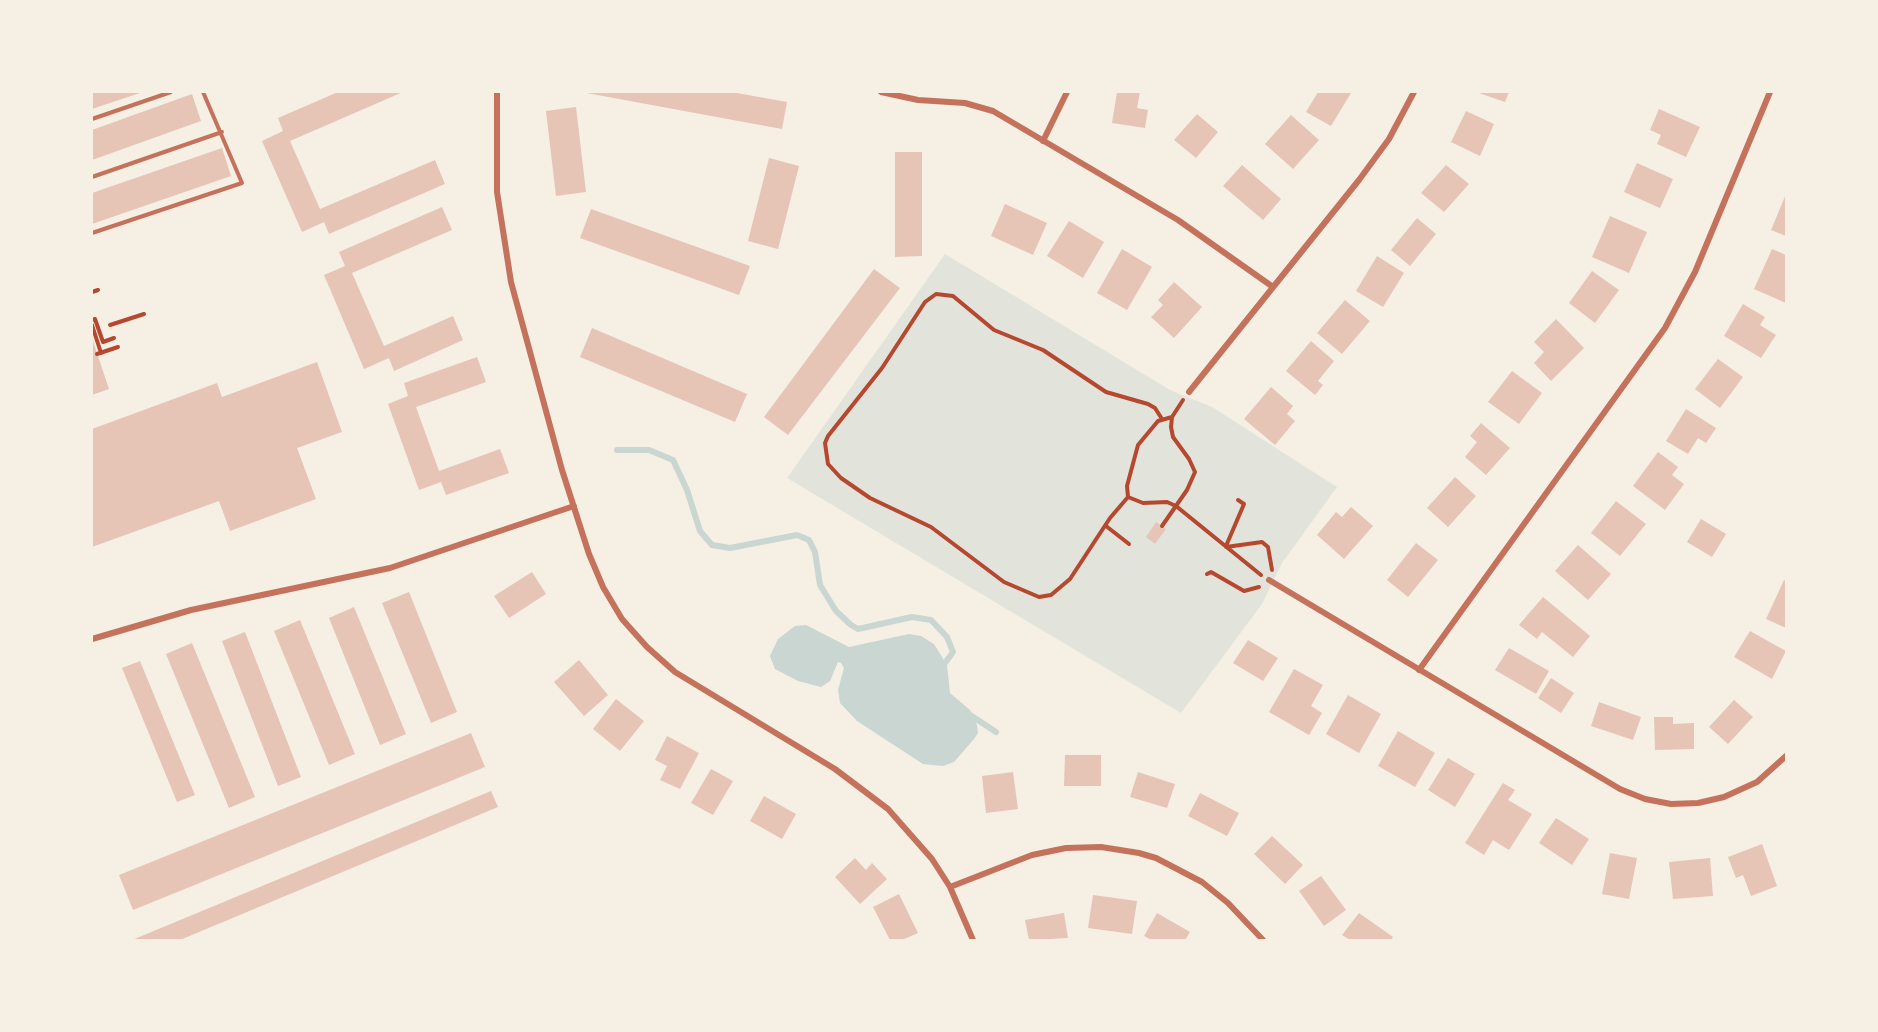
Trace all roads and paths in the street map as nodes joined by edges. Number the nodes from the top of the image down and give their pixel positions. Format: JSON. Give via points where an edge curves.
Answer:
{"nodes":[{"id":1,"x":171,"y":92,"type":"edge"},
{"id":2,"x":203,"y":92,"type":"edge"},
{"id":3,"x":497,"y":92,"type":"edge"},
{"id":4,"x":881,"y":92,"type":"edge"},
{"id":5,"x":1067,"y":92,"type":"edge"},
{"id":6,"x":1414,"y":92,"type":"edge"},
{"id":7,"x":1770,"y":92,"type":"edge"},
{"id":8,"x":92,"y":119,"type":"edge"},
{"id":9,"x":222,"y":132,"type":"junction"},
{"id":10,"x":1043,"y":141,"type":"junction"},
{"id":11,"x":92,"y":177,"type":"edge"},
{"id":12,"x":92,"y":233,"type":"edge"},
{"id":13,"x":1273,"y":287,"type":"junction"},
{"id":14,"x":98,"y":290,"type":"dead end"},
{"id":15,"x":92,"y":292,"type":"edge"},
{"id":16,"x":144,"y":314,"type":"dead end"},
{"id":17,"x":92,"y":323,"type":"edge"},
{"id":18,"x":110,"y":325,"type":"dead end"},
{"id":19,"x":114,"y":338,"type":"dead end"},
{"id":20,"x":118,"y":347,"type":"dead end"},
{"id":21,"x":1189,"y":392,"type":"joint"},
{"id":22,"x":1172,"y":417,"type":"junction"},
{"id":23,"x":1162,"y":419,"type":"junction"},
{"id":24,"x":1128,"y":497,"type":"junction"},
{"id":25,"x":1238,"y":500,"type":"dead end"},
{"id":26,"x":574,"y":506,"type":"junction"},
{"id":27,"x":1176,"y":506,"type":"junction"},
{"id":28,"x":1106,"y":526,"type":"junction"},
{"id":29,"x":1162,"y":526,"type":"dead end"},
{"id":30,"x":1129,"y":544,"type":"dead end"},
{"id":31,"x":1226,"y":547,"type":"junction"},
{"id":32,"x":1207,"y":574,"type":"dead end"},
{"id":33,"x":1268,"y":580,"type":"junction"},
{"id":34,"x":92,"y":639,"type":"edge"},
{"id":35,"x":1419,"y":670,"type":"junction"},
{"id":36,"x":1786,"y":756,"type":"edge"},
{"id":37,"x":950,"y":887,"type":"junction"},
{"id":38,"x":973,"y":940,"type":"edge"},
{"id":39,"x":1263,"y":940,"type":"edge"}],
"edges":[{"from":1,"to":8,"type":"lane"},
{"from":2,"to":9,"type":"lane"},
{"from":3,"to":26,"type":"street","via":[[497,192],[506,258]]},
{"from":4,"to":10,"type":"street","via":[[993,111]]},
{"from":5,"to":10,"type":"street"},
{"from":6,"to":13,"type":"street","via":[[1389,138],[1359,180]]},
{"from":7,"to":35,"type":"street","via":[[1695,273],[1665,328]]},
{"from":9,"to":11,"type":"lane"},
{"from":9,"to":12,"type":"lane","via":[[242,183]]},
{"from":10,"to":13,"type":"street","via":[[1178,220]]},
{"from":13,"to":21,"type":"street"},
{"from":14,"to":15,"type":"path"},
{"from":16,"to":18,"type":"path"},
{"from":17,"to":19,"type":"path","via":[[95,319],[103,342]]},
{"from":17,"to":20,"type":"path","via":[[99,354]]},
{"from":21,"to":22,"type":"path"},
{"from":22,"to":23,"type":"path"},
{"from":22,"to":27,"type":"path","via":[[1173,437],[1195,472]]},
{"from":23,"to":24,"type":"path","via":[[1138,446],[1127,486]]},
{"from":23,"to":28,"type":"path","via":[[1148,404],[1106,392],[1043,350],[993,330],[953,296],[936,294],[925,302],[882,368],[825,443],[828,464],[840,478],[870,498],[931,527],[1004,582],[1039,597],[1060,590]]},
{"from":24,"to":27,"type":"path","via":[[1143,503],[1167,502]]},
{"from":24,"to":28,"type":"path"},
{"from":25,"to":31,"type":"path","via":[[1244,504]]},
{"from":26,"to":34,"type":"street","via":[[390,568],[191,610]]},
{"from":26,"to":37,"type":"street","via":[[603,587],[622,619],[647,647],[691,683],[871,794],[919,842]]},
{"from":27,"to":29,"type":"path"},
{"from":27,"to":31,"type":"path"},
{"from":28,"to":30,"type":"path"},
{"from":31,"to":33,"type":"path"},
{"from":31,"to":33,"type":"path","via":[[1266,544],[1272,569]]},
{"from":32,"to":33,"type":"path","via":[[1211,572],[1244,591],[1264,588]]},
{"from":33,"to":35,"type":"street"},
{"from":35,"to":36,"type":"street","via":[[1620,789],[1645,799],[1680,804],[1724,798],[1757,782]]},
{"from":37,"to":38,"type":"street"},
{"from":37,"to":39,"type":"street","via":[[1024,857],[1066,848],[1101,847],[1139,853],[1202,882]]}]}
